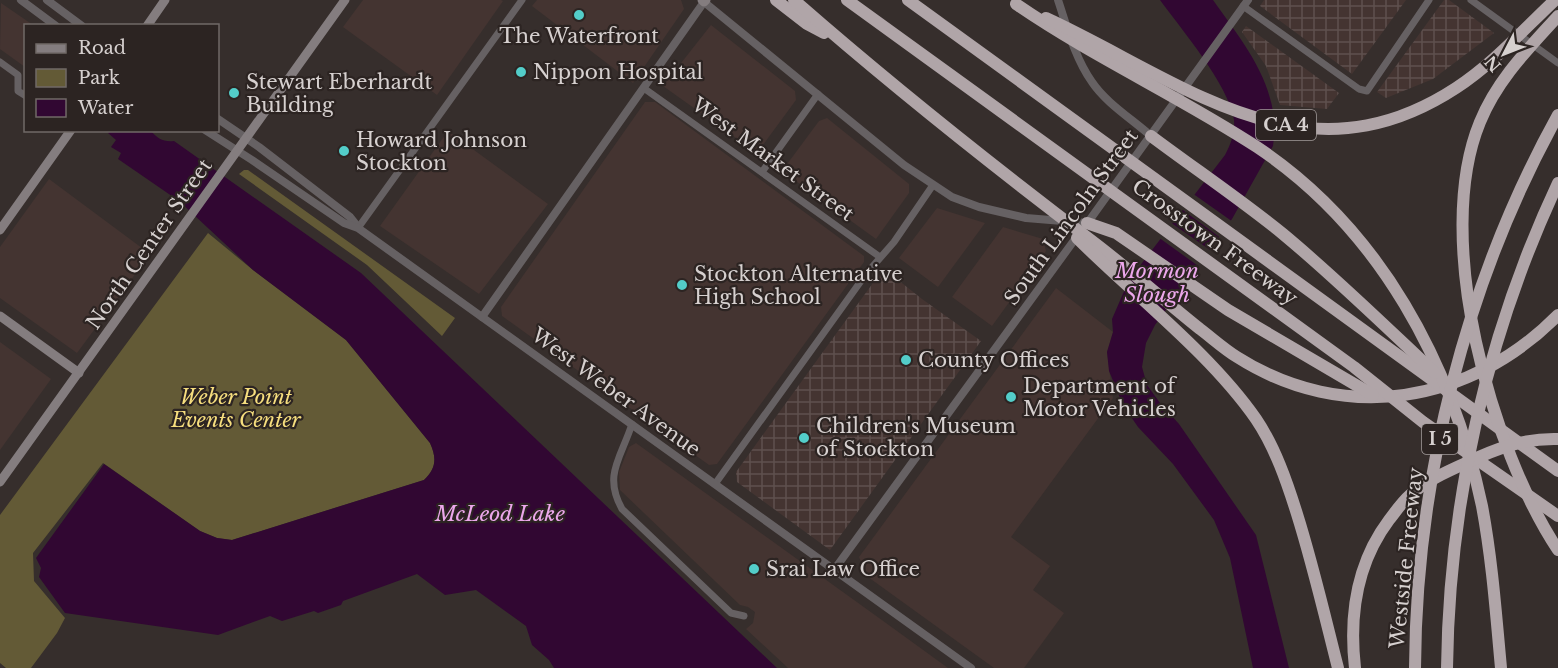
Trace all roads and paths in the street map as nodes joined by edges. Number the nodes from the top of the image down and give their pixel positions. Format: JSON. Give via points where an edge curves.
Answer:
{"nodes":[{"id":1,"x":21,"y":0,"type":"edge"},
{"id":2,"x":47,"y":0,"type":"edge"},
{"id":3,"x":165,"y":0,"type":"edge"},
{"id":4,"x":345,"y":0,"type":"edge"},
{"id":5,"x":522,"y":0,"type":"edge"},
{"id":6,"x":776,"y":0,"type":"edge"},
{"id":7,"x":794,"y":0,"type":"edge"},
{"id":8,"x":847,"y":0,"type":"edge"},
{"id":9,"x":908,"y":0,"type":"edge"},
{"id":10,"x":1058,"y":0,"type":"edge"},
{"id":11,"x":1429,"y":0,"type":"edge"},
{"id":12,"x":1471,"y":0,"type":"edge"},
{"id":13,"x":1555,"y":0,"type":"edge"},
{"id":14,"x":704,"y":1,"type":"edge"},
{"id":15,"x":1012,"y":2,"type":"edge"},
{"id":16,"x":1245,"y":3,"type":"edge"},
{"id":17,"x":1558,"y":17,"type":"edge"},
{"id":18,"x":53,"y":24,"type":"edge"},
{"id":19,"x":79,"y":24,"type":"edge"},
{"id":20,"x":148,"y":24,"type":"edge"},
{"id":21,"x":839,"y":40,"type":"junction"},
{"id":22,"x":0,"y":62,"type":"edge"},
{"id":23,"x":1558,"y":63,"type":"edge"},
{"id":24,"x":645,"y":89,"type":"junction"},
{"id":25,"x":818,"y":94,"type":"junction"},
{"id":26,"x":24,"y":95,"type":"edge"},
{"id":27,"x":1558,"y":115,"type":"edge"},
{"id":28,"x":219,"y":120,"type":"edge"},
{"id":29,"x":70,"y":132,"type":"edge"},
{"id":30,"x":208,"y":132,"type":"edge"},
{"id":31,"x":1151,"y":136,"type":"junction"},
{"id":32,"x":245,"y":138,"type":"junction"},
{"id":33,"x":236,"y":151,"type":"junction"},
{"id":34,"x":762,"y":172,"type":"junction"},
{"id":35,"x":1558,"y":183,"type":"edge"},
{"id":36,"x":933,"y":185,"type":"junction"},
{"id":37,"x":1047,"y":209,"type":"junction"},
{"id":38,"x":1087,"y":223,"type":"junction"},
{"id":39,"x":358,"y":228,"type":"junction"},
{"id":40,"x":0,"y":230,"type":"edge"},
{"id":41,"x":880,"y":257,"type":"junction"},
{"id":42,"x":1558,"y":315,"type":"edge"},
{"id":43,"x":0,"y":316,"type":"edge"},
{"id":44,"x":483,"y":317,"type":"junction"},
{"id":45,"x":1412,"y":359,"type":"junction"},
{"id":46,"x":79,"y":374,"type":"junction"},
{"id":47,"x":1423,"y":422,"type":"junction"},
{"id":48,"x":632,"y":424,"type":"junction"},
{"id":49,"x":1558,"y":439,"type":"edge"},
{"id":50,"x":1558,"y":471,"type":"edge"},
{"id":51,"x":0,"y":483,"type":"edge"},
{"id":52,"x":715,"y":484,"type":"junction"},
{"id":53,"x":1558,"y":516,"type":"edge"},
{"id":54,"x":1558,"y":550,"type":"edge"},
{"id":55,"x":834,"y":570,"type":"junction"},
{"id":56,"x":744,"y":616,"type":"dead end"},
{"id":57,"x":971,"y":668,"type":"edge"},
{"id":58,"x":1338,"y":668,"type":"edge"},
{"id":59,"x":1354,"y":668,"type":"edge"},
{"id":60,"x":1415,"y":668,"type":"edge"},
{"id":61,"x":1447,"y":668,"type":"edge"},
{"id":62,"x":1501,"y":668,"type":"edge"}],
"edges":[{"from":1,"to":18,"type":"street"},
{"from":2,"to":19,"type":"street"},
{"from":3,"to":20,"type":"main road"},
{"from":4,"to":32,"type":"main road","name":"North Center Street"},
{"from":5,"to":39,"type":"street"},
{"from":6,"to":21,"type":"highway","via":[[807,24]]},
{"from":7,"to":21,"type":"highway"},
{"from":8,"to":47,"type":"highway","name":"Crosstown Freeway","via":[[1354,367]]},
{"from":9,"to":45,"type":"highway","name":"Crosstown Freeway"},
{"from":10,"to":31,"type":"street","via":[[1093,84]]},
{"from":11,"to":16,"type":"street","via":[[1367,92]]},
{"from":12,"to":23,"type":"street"},
{"from":13,"to":15,"type":"highway","number":"CA 4","via":[[1472,76],[1429,104],[1365,124],[1315,128],[1274,123],[1233,111]]},
{"from":14,"to":24,"type":"street"},
{"from":14,"to":25,"type":"street"},
{"from":15,"to":62,"type":"highway","via":[[1058,33],[1257,147],[1315,193],[1346,224],[1393,284],[1444,385],[1474,476],[1486,532]]},
{"from":16,"to":31,"type":"street","name":"South Lincoln Street"},
{"from":17,"to":54,"type":"highway","via":[[1511,68],[1485,110],[1466,169],[1462,212],[1470,307],[1489,393],[1520,478]]},
{"from":21,"to":37,"type":"highway"},
{"from":22,"to":26,"type":"street","via":[[18,75],[18,91]]},
{"from":24,"to":34,"type":"street","name":"West Market Street"},
{"from":24,"to":44,"type":"street"},
{"from":25,"to":34,"type":"street"},
{"from":25,"to":36,"type":"street"},
{"from":27,"to":60,"type":"highway","name":"Westside Freeway","number":"I 5","via":[[1520,188],[1490,260],[1457,368],[1428,510],[1419,582]]},
{"from":28,"to":32,"type":"street"},
{"from":29,"to":40,"type":"main road"},
{"from":30,"to":33,"type":"street","name":"West Weber Avenue"},
{"from":31,"to":38,"type":"street","name":"South Lincoln Street"},
{"from":31,"to":45,"type":"highway","via":[[1325,270],[1374,314]]},
{"from":32,"to":33,"type":"main road","name":"North Center Street"},
{"from":32,"to":39,"type":"street"},
{"from":33,"to":39,"type":"street","name":"West Weber Avenue","via":[[344,223]]},
{"from":33,"to":46,"type":"main road","name":"North Center Street"},
{"from":34,"to":41,"type":"street","name":"West Market Street"},
{"from":35,"to":61,"type":"highway","number":"I 5","via":[[1511,299],[1474,432],[1451,570]]},
{"from":36,"to":38,"type":"street","via":[[951,197],[979,207],[1026,218]]},
{"from":36,"to":41,"type":"street"},
{"from":37,"to":42,"type":"highway","via":[[1235,356],[1265,373],[1306,387],[1363,396],[1415,394],[1454,384],[1513,353]]},
{"from":37,"to":58,"type":"highway","via":[[1210,365],[1256,419],[1288,486]]},
{"from":38,"to":47,"type":"highway","via":[[1116,233],[1228,310]]},
{"from":38,"to":55,"type":"street","name":"South Lincoln Street"},
{"from":39,"to":44,"type":"street","name":"West Weber Avenue"},
{"from":41,"to":52,"type":"street"},
{"from":43,"to":46,"type":"main road"},
{"from":44,"to":48,"type":"street","name":"West Weber Avenue"},
{"from":45,"to":50,"type":"highway"},
{"from":46,"to":51,"type":"main road","name":"North Center Street"},
{"from":47,"to":53,"type":"highway","name":"Crosstown Freeway"},
{"from":48,"to":52,"type":"street","name":"West Weber Avenue"},
{"from":48,"to":56,"type":"street","via":[[614,472],[615,497],[622,509],[731,613]]},
{"from":49,"to":59,"type":"highway","via":[[1533,439],[1497,448],[1439,476],[1408,497],[1384,526],[1362,569],[1352,620]]},
{"from":52,"to":55,"type":"street","name":"West Weber Avenue"},
{"from":55,"to":57,"type":"street","name":"West Weber Avenue"}]}
